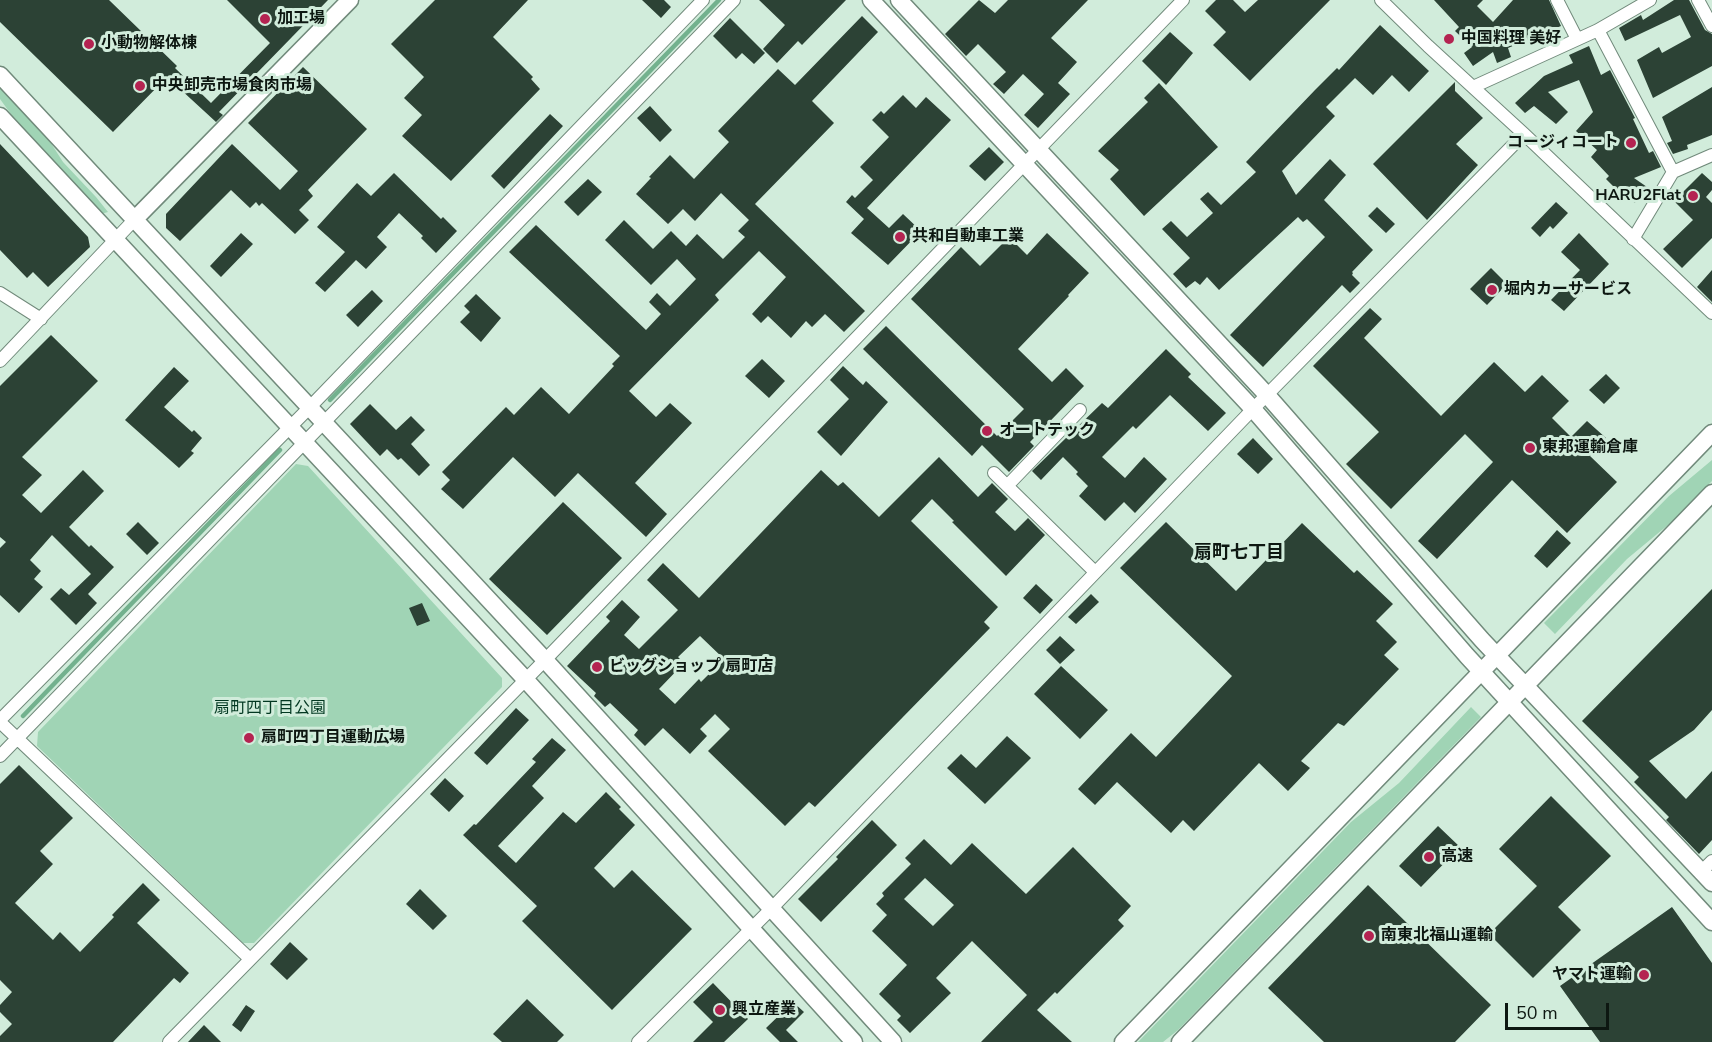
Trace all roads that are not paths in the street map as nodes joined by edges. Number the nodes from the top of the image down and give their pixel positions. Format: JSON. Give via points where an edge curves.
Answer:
{"nodes":[{"id":1,"x":350,"y":0,"type":"edge"},
{"id":2,"x":703,"y":0,"type":"edge"},
{"id":3,"x":734,"y":0,"type":"edge"},
{"id":4,"x":871,"y":0,"type":"edge"},
{"id":5,"x":899,"y":0,"type":"edge"},
{"id":6,"x":1184,"y":0,"type":"edge"},
{"id":7,"x":1381,"y":0,"type":"edge"},
{"id":8,"x":1557,"y":0,"type":"edge"},
{"id":9,"x":1650,"y":0,"type":"edge"},
{"id":10,"x":1698,"y":0,"type":"edge"},
{"id":11,"x":1712,"y":26,"type":"edge"},
{"id":12,"x":1598,"y":30,"type":"junction"},
{"id":13,"x":1577,"y":39,"type":"junction"},
{"id":14,"x":0,"y":75,"type":"edge"},
{"id":15,"x":1473,"y":87,"type":"junction"},
{"id":16,"x":0,"y":116,"type":"edge"},
{"id":17,"x":1524,"y":134,"type":"junction"},
{"id":18,"x":1039,"y":149,"type":"junction"},
{"id":19,"x":1712,"y":155,"type":"edge"},
{"id":20,"x":1024,"y":165,"type":"junction"},
{"id":21,"x":1673,"y":172,"type":"junction"},
{"id":22,"x":134,"y":220,"type":"junction"},
{"id":23,"x":1633,"y":238,"type":"junction"},
{"id":24,"x":117,"y":240,"type":"junction"},
{"id":25,"x":0,"y":293,"type":"edge"},
{"id":26,"x":1712,"y":313,"type":"edge"},
{"id":27,"x":41,"y":319,"type":"junction"},
{"id":28,"x":0,"y":361,"type":"edge"},
{"id":29,"x":1267,"y":395,"type":"junction"},
{"id":30,"x":309,"y":407,"type":"junction"},
{"id":31,"x":1253,"y":409,"type":"junction"},
{"id":32,"x":1080,"y":410,"type":"dead end"},
{"id":33,"x":323,"y":422,"type":"junction"},
{"id":34,"x":290,"y":426,"type":"junction"},
{"id":35,"x":1712,"y":433,"type":"edge"},
{"id":36,"x":304,"y":443,"type":"junction"},
{"id":37,"x":994,"y":473,"type":"dead end"},
{"id":38,"x":1007,"y":486,"type":"junction"},
{"id":39,"x":1712,"y":493,"type":"edge"},
{"id":40,"x":1095,"y":572,"type":"junction"},
{"id":41,"x":1498,"y":656,"type":"junction"},
{"id":42,"x":545,"y":660,"type":"junction"},
{"id":43,"x":1482,"y":672,"type":"junction"},
{"id":44,"x":525,"y":679,"type":"junction"},
{"id":45,"x":1526,"y":686,"type":"junction"},
{"id":46,"x":1510,"y":702,"type":"junction"},
{"id":47,"x":0,"y":721,"type":"edge"},
{"id":48,"x":17,"y":738,"type":"junction"},
{"id":49,"x":0,"y":756,"type":"edge"},
{"id":50,"x":1708,"y":872,"type":"edge"},
{"id":51,"x":772,"y":908,"type":"junction"},
{"id":52,"x":1712,"y":922,"type":"edge"},
{"id":53,"x":753,"y":927,"type":"junction"},
{"id":54,"x":250,"y":959,"type":"junction"},
{"id":55,"x":169,"y":1042,"type":"edge"},
{"id":56,"x":638,"y":1042,"type":"edge"},
{"id":57,"x":854,"y":1042,"type":"edge"},
{"id":58,"x":893,"y":1042,"type":"edge"},
{"id":59,"x":1123,"y":1042,"type":"edge"},
{"id":60,"x":1180,"y":1042,"type":"edge"}],
"edges":[{"from":1,"to":22,"type":"street"},
{"from":2,"to":30,"type":"street"},
{"from":3,"to":33,"type":"street"},
{"from":4,"to":20,"type":"street"},
{"from":5,"to":18,"type":"street"},
{"from":6,"to":18,"type":"street"},
{"from":7,"to":15,"type":"street"},
{"from":8,"to":13,"type":"street"},
{"from":9,"to":12,"type":"street"},
{"from":10,"to":11,"type":"street"},
{"from":12,"to":13,"type":"street"},
{"from":12,"to":21,"type":"street"},
{"from":13,"to":15,"type":"street"},
{"from":14,"to":22,"type":"street"},
{"from":15,"to":17,"type":"street"},
{"from":16,"to":24,"type":"street"},
{"from":17,"to":23,"type":"street"},
{"from":17,"to":29,"type":"street"},
{"from":18,"to":20,"type":"street"},
{"from":18,"to":29,"type":"street"},
{"from":19,"to":21,"type":"street"},
{"from":20,"to":31,"type":"street"},
{"from":20,"to":42,"type":"street"},
{"from":21,"to":23,"type":"street"},
{"from":22,"to":24,"type":"street"},
{"from":22,"to":30,"type":"street"},
{"from":23,"to":26,"type":"street"},
{"from":24,"to":27,"type":"street"},
{"from":24,"to":34,"type":"street"},
{"from":25,"to":27,"type":"street"},
{"from":27,"to":28,"type":"street"},
{"from":29,"to":31,"type":"street"},
{"from":29,"to":41,"type":"street"},
{"from":30,"to":33,"type":"street"},
{"from":30,"to":34,"type":"street"},
{"from":31,"to":40,"type":"street"},
{"from":31,"to":43,"type":"street"},
{"from":32,"to":38,"type":"street"},
{"from":33,"to":36,"type":"street"},
{"from":33,"to":42,"type":"street"},
{"from":34,"to":36,"type":"street"},
{"from":34,"to":47,"type":"street"},
{"from":35,"to":41,"type":"street"},
{"from":36,"to":44,"type":"street"},
{"from":36,"to":48,"type":"street"},
{"from":37,"to":38,"type":"street"},
{"from":38,"to":40,"type":"street"},
{"from":39,"to":45,"type":"street"},
{"from":40,"to":51,"type":"street"},
{"from":41,"to":43,"type":"street"},
{"from":41,"to":45,"type":"street"},
{"from":42,"to":44,"type":"street"},
{"from":42,"to":51,"type":"street"},
{"from":43,"to":46,"type":"street"},
{"from":43,"to":59,"type":"street"},
{"from":44,"to":53,"type":"street"},
{"from":44,"to":54,"type":"street"},
{"from":45,"to":46,"type":"street"},
{"from":45,"to":50,"type":"street"},
{"from":46,"to":52,"type":"street"},
{"from":46,"to":60,"type":"street"},
{"from":47,"to":48,"type":"street"},
{"from":48,"to":49,"type":"street"},
{"from":48,"to":54,"type":"street"},
{"from":51,"to":53,"type":"street"},
{"from":51,"to":58,"type":"street"},
{"from":53,"to":56,"type":"street"},
{"from":53,"to":57,"type":"street"},
{"from":54,"to":55,"type":"street"}]}
